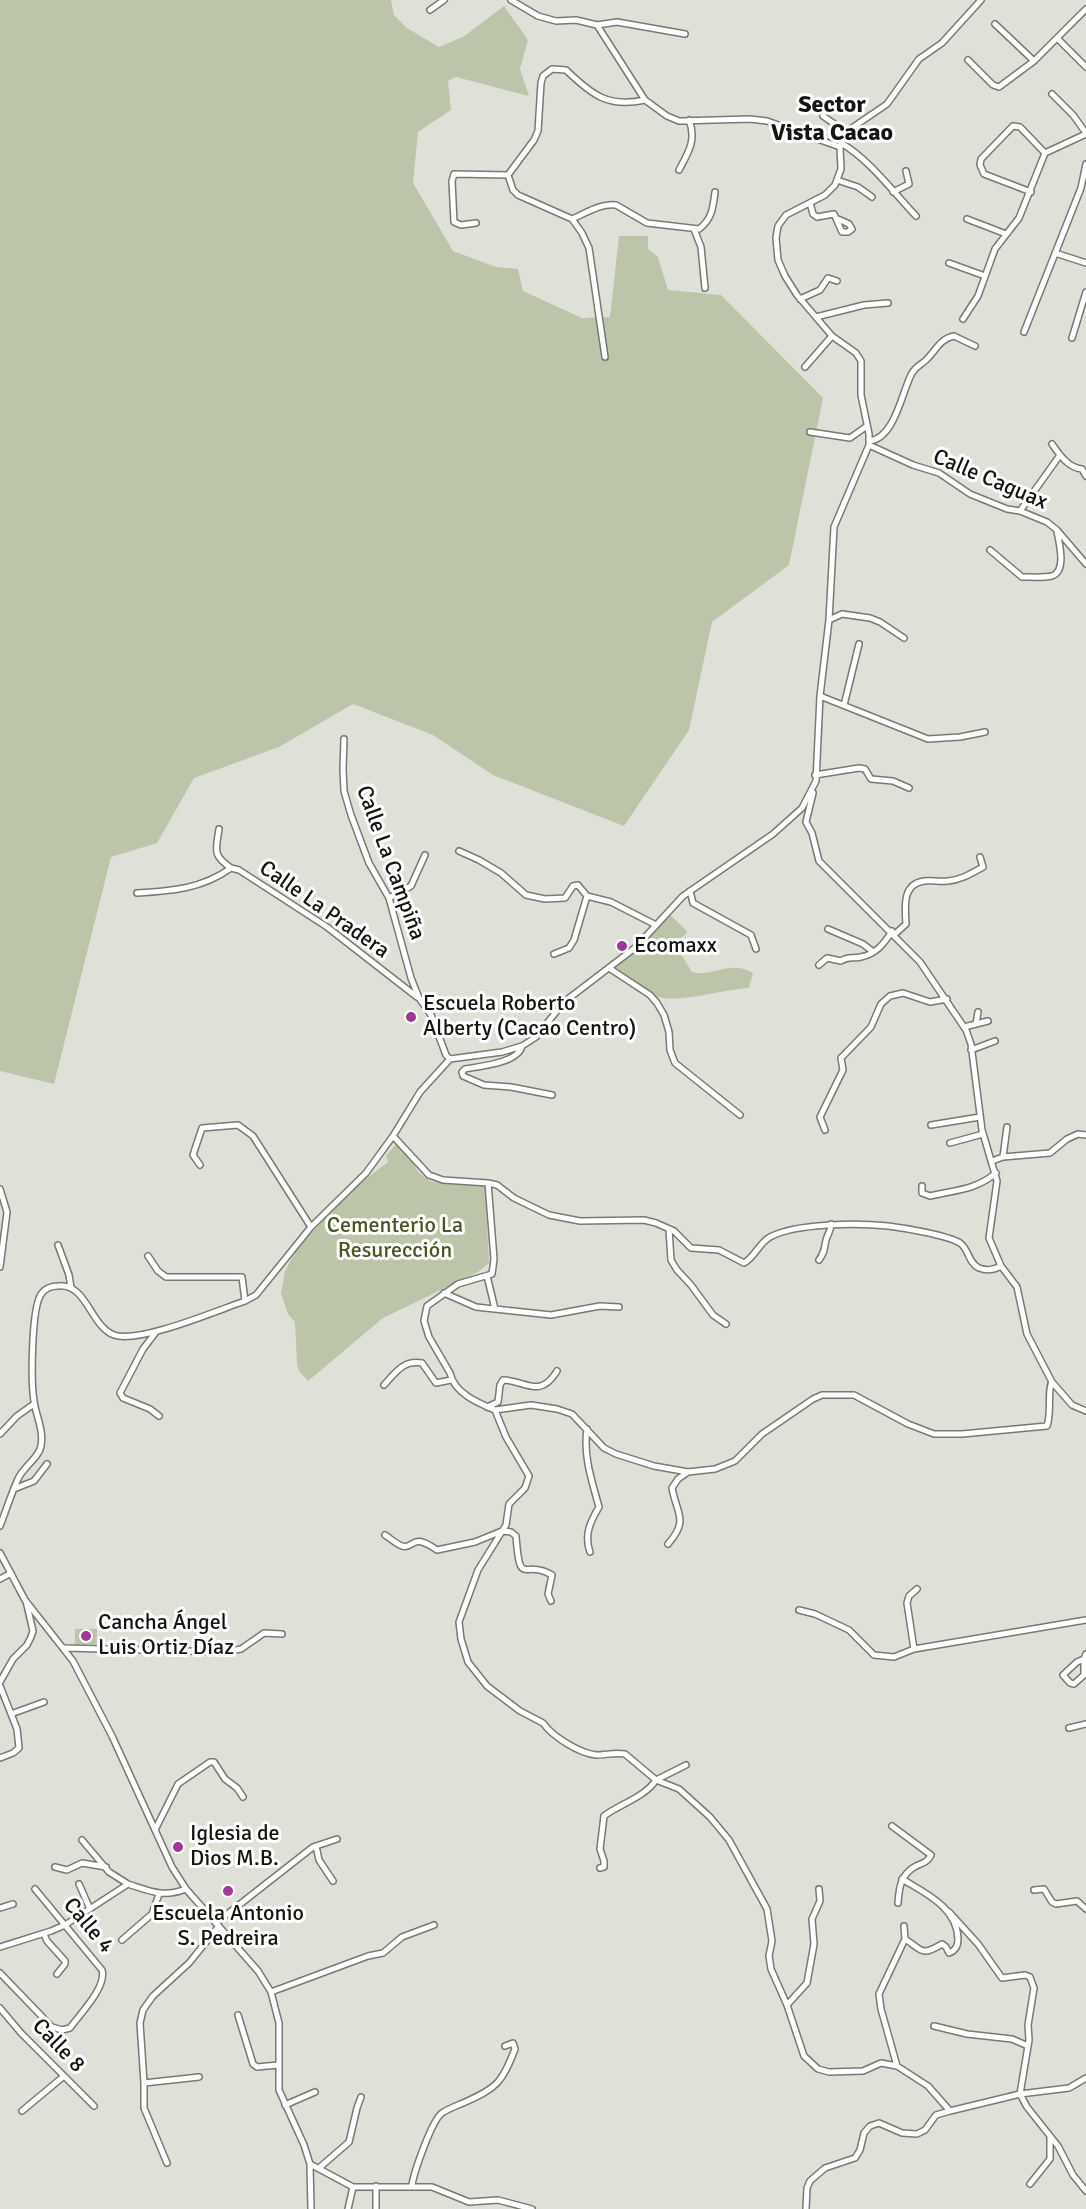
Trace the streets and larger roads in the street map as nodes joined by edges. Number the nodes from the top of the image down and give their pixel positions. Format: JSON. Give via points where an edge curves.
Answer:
{"nodes":[{"id":1,"x":444,"y":0,"type":"edge"},
{"id":2,"x":511,"y":0,"type":"edge"},
{"id":3,"x":981,"y":0,"type":"edge"},
{"id":4,"x":1086,"y":9,"type":"edge"},
{"id":5,"x":430,"y":10,"type":"dead end"},
{"id":6,"x":995,"y":24,"type":"dead end"},
{"id":7,"x":597,"y":25,"type":"junction"},
{"id":8,"x":686,"y":34,"type":"dead end"},
{"id":9,"x":1057,"y":38,"type":"junction"},
{"id":10,"x":968,"y":60,"type":"dead end"},
{"id":11,"x":1034,"y":61,"type":"junction"},
{"id":12,"x":1086,"y":67,"type":"edge"},
{"id":13,"x":1052,"y":94,"type":"dead end"},
{"id":14,"x":645,"y":100,"type":"junction"},
{"id":15,"x":836,"y":101,"type":"dead end"},
{"id":16,"x":688,"y":120,"type":"junction"},
{"id":17,"x":846,"y":132,"type":"junction"},
{"id":18,"x":1086,"y":134,"type":"edge"},
{"id":19,"x":841,"y":145,"type":"junction"},
{"id":20,"x":1045,"y":153,"type":"junction"},
{"id":21,"x":1086,"y":164,"type":"edge"},
{"id":22,"x":679,"y":170,"type":"dead end"},
{"id":23,"x":906,"y":171,"type":"dead end"},
{"id":24,"x":508,"y":175,"type":"junction"},
{"id":25,"x":837,"y":180,"type":"junction"},
{"id":26,"x":716,"y":192,"type":"dead end"},
{"id":27,"x":893,"y":192,"type":"junction"},
{"id":28,"x":1030,"y":192,"type":"junction"},
{"id":29,"x":872,"y":197,"type":"dead end"},
{"id":30,"x":810,"y":203,"type":"junction"},
{"id":31,"x":916,"y":216,"type":"dead end"},
{"id":32,"x":572,"y":219,"type":"junction"},
{"id":33,"x":838,"y":219,"type":"dead end"},
{"id":34,"x":967,"y":219,"type":"dead end"},
{"id":35,"x":476,"y":222,"type":"dead end"},
{"id":36,"x":694,"y":229,"type":"junction"},
{"id":37,"x":1006,"y":234,"type":"junction"},
{"id":38,"x":1055,"y":253,"type":"junction"},
{"id":39,"x":949,"y":263,"type":"dead end"},
{"id":40,"x":1086,"y":263,"type":"edge"},
{"id":41,"x":985,"y":276,"type":"junction"},
{"id":42,"x":837,"y":281,"type":"dead end"},
{"id":43,"x":705,"y":288,"type":"dead end"},
{"id":44,"x":1086,"y":292,"type":"edge"},
{"id":45,"x":800,"y":299,"type":"junction"},
{"id":46,"x":888,"y":303,"type":"dead end"},
{"id":47,"x":816,"y":317,"type":"junction"},
{"id":48,"x":963,"y":319,"type":"dead end"},
{"id":49,"x":1024,"y":332,"type":"dead end"},
{"id":50,"x":832,"y":336,"type":"junction"},
{"id":51,"x":1072,"y":338,"type":"dead end"},
{"id":52,"x":975,"y":346,"type":"dead end"},
{"id":53,"x":605,"y":357,"type":"dead end"},
{"id":54,"x":805,"y":367,"type":"dead end"},
{"id":55,"x":867,"y":426,"type":"junction"},
{"id":56,"x":810,"y":432,"type":"dead end"},
{"id":57,"x":868,"y":443,"type":"junction"},
{"id":58,"x":1052,"y":444,"type":"dead end"},
{"id":59,"x":1060,"y":455,"type":"junction"},
{"id":60,"x":1084,"y":467,"type":"edge"},
{"id":61,"x":1086,"y":476,"type":"edge"},
{"id":62,"x":1020,"y":511,"type":"junction"},
{"id":63,"x":1057,"y":530,"type":"junction"},
{"id":64,"x":990,"y":550,"type":"dead end"},
{"id":65,"x":1086,"y":564,"type":"edge"},
{"id":66,"x":829,"y":621,"type":"junction"},
{"id":67,"x":904,"y":638,"type":"dead end"},
{"id":68,"x":859,"y":644,"type":"dead end"},
{"id":69,"x":820,"y":696,"type":"junction"},
{"id":70,"x":844,"y":705,"type":"junction"},
{"id":71,"x":985,"y":732,"type":"dead end"},
{"id":72,"x":344,"y":739,"type":"dead end"},
{"id":73,"x":816,"y":780,"type":"junction"},
{"id":74,"x":909,"y":788,"type":"dead end"},
{"id":75,"x":219,"y":829,"type":"dead end"},
{"id":76,"x":459,"y":851,"type":"dead end"},
{"id":77,"x":425,"y":855,"type":"dead end"},
{"id":78,"x":980,"y":857,"type":"dead end"},
{"id":79,"x":231,"y":868,"type":"junction"},
{"id":80,"x":690,"y":891,"type":"junction"},
{"id":81,"x":137,"y":893,"type":"dead end"},
{"id":82,"x":587,"y":896,"type":"junction"},
{"id":83,"x":389,"y":898,"type":"junction"},
{"id":84,"x":656,"y":925,"type":"junction"},
{"id":85,"x":828,"y":929,"type":"dead end"},
{"id":86,"x":893,"y":933,"type":"junction"},
{"id":87,"x":756,"y":949,"type":"dead end"},
{"id":88,"x":872,"y":951,"type":"junction"},
{"id":89,"x":554,"y":954,"type":"dead end"},
{"id":90,"x":819,"y":965,"type":"dead end"},
{"id":91,"x":609,"y":968,"type":"junction"},
{"id":92,"x":418,"y":998,"type":"junction"},
{"id":93,"x":947,"y":999,"type":"junction"},
{"id":94,"x":978,"y":1012,"type":"dead end"},
{"id":95,"x":988,"y":1021,"type":"dead end"},
{"id":96,"x":976,"y":1024,"type":"junction"},
{"id":97,"x":964,"y":1027,"type":"junction"},
{"id":98,"x":995,"y":1041,"type":"dead end"},
{"id":99,"x":522,"y":1046,"type":"junction"},
{"id":100,"x":971,"y":1050,"type":"junction"},
{"id":101,"x":450,"y":1059,"type":"junction"},
{"id":102,"x":552,"y":1095,"type":"dead end"},
{"id":103,"x":740,"y":1115,"type":"dead end"},
{"id":104,"x":980,"y":1118,"type":"junction"},
{"id":105,"x":931,"y":1125,"type":"dead end"},
{"id":106,"x":1007,"y":1127,"type":"dead end"},
{"id":107,"x":825,"y":1130,"type":"dead end"},
{"id":108,"x":983,"y":1134,"type":"junction"},
{"id":109,"x":1086,"y":1135,"type":"edge"},
{"id":110,"x":393,"y":1136,"type":"junction"},
{"id":111,"x":950,"y":1143,"type":"dead end"},
{"id":112,"x":1003,"y":1157,"type":"junction"},
{"id":113,"x":992,"y":1161,"type":"junction"},
{"id":114,"x":200,"y":1165,"type":"dead end"},
{"id":115,"x":996,"y":1173,"type":"junction"},
{"id":116,"x":488,"y":1183,"type":"junction"},
{"id":117,"x":922,"y":1186,"type":"dead end"},
{"id":118,"x":0,"y":1189,"type":"edge"},
{"id":119,"x":831,"y":1224,"type":"junction"},
{"id":120,"x":311,"y":1227,"type":"junction"},
{"id":121,"x":669,"y":1229,"type":"junction"},
{"id":122,"x":58,"y":1245,"type":"dead end"},
{"id":123,"x":148,"y":1256,"type":"dead end"},
{"id":124,"x":819,"y":1260,"type":"dead end"},
{"id":125,"x":1001,"y":1266,"type":"junction"},
{"id":126,"x":0,"y":1267,"type":"edge"},
{"id":127,"x":488,"y":1276,"type":"junction"},
{"id":128,"x":71,"y":1288,"type":"junction"},
{"id":129,"x":444,"y":1293,"type":"junction"},
{"id":130,"x":245,"y":1301,"type":"junction"},
{"id":131,"x":619,"y":1307,"type":"dead end"},
{"id":132,"x":495,"y":1310,"type":"junction"},
{"id":133,"x":726,"y":1324,"type":"dead end"},
{"id":134,"x":157,"y":1331,"type":"junction"},
{"id":135,"x":557,"y":1371,"type":"dead end"},
{"id":136,"x":451,"y":1380,"type":"junction"},
{"id":137,"x":1052,"y":1382,"type":"junction"},
{"id":138,"x":384,"y":1384,"type":"dead end"},
{"id":139,"x":34,"y":1404,"type":"junction"},
{"id":140,"x":487,"y":1407,"type":"junction"},
{"id":141,"x":495,"y":1410,"type":"junction"},
{"id":142,"x":1086,"y":1411,"type":"edge"},
{"id":143,"x":159,"y":1416,"type":"dead end"},
{"id":144,"x":587,"y":1429,"type":"junction"},
{"id":145,"x":0,"y":1434,"type":"edge"},
{"id":146,"x":47,"y":1464,"type":"dead end"},
{"id":147,"x":688,"y":1472,"type":"junction"},
{"id":148,"x":14,"y":1489,"type":"junction"},
{"id":149,"x":0,"y":1526,"type":"edge"},
{"id":150,"x":502,"y":1531,"type":"junction"},
{"id":151,"x":385,"y":1535,"type":"dead end"},
{"id":152,"x":668,"y":1544,"type":"dead end"},
{"id":153,"x":590,"y":1552,"type":"dead end"},
{"id":154,"x":0,"y":1553,"type":"edge"},
{"id":155,"x":11,"y":1573,"type":"junction"},
{"id":156,"x":0,"y":1579,"type":"edge"},
{"id":157,"x":917,"y":1589,"type":"dead end"},
{"id":158,"x":26,"y":1600,"type":"junction"},
{"id":159,"x":551,"y":1601,"type":"dead end"},
{"id":160,"x":800,"y":1610,"type":"dead end"},
{"id":161,"x":1086,"y":1620,"type":"edge"},
{"id":162,"x":282,"y":1634,"type":"dead end"},
{"id":163,"x":64,"y":1648,"type":"junction"},
{"id":164,"x":914,"y":1649,"type":"junction"},
{"id":165,"x":1085,"y":1656,"type":"edge"},
{"id":166,"x":0,"y":1684,"type":"edge"},
{"id":167,"x":44,"y":1702,"type":"dead end"},
{"id":168,"x":11,"y":1714,"type":"junction"},
{"id":169,"x":1086,"y":1724,"type":"edge"},
{"id":170,"x":1069,"y":1728,"type":"dead end"},
{"id":171,"x":0,"y":1758,"type":"edge"},
{"id":172,"x":686,"y":1765,"type":"dead end"},
{"id":173,"x":656,"y":1780,"type":"junction"},
{"id":174,"x":243,"y":1797,"type":"dead end"},
{"id":175,"x":892,"y":1826,"type":"dead end"},
{"id":176,"x":155,"y":1830,"type":"junction"},
{"id":177,"x":337,"y":1839,"type":"dead end"},
{"id":178,"x":82,"y":1840,"type":"dead end"},
{"id":179,"x":316,"y":1846,"type":"junction"},
{"id":180,"x":54,"y":1867,"type":"dead end"},
{"id":181,"x":106,"y":1867,"type":"junction"},
{"id":182,"x":600,"y":1868,"type":"dead end"},
{"id":183,"x":902,"y":1880,"type":"junction"},
{"id":184,"x":333,"y":1881,"type":"dead end"},
{"id":185,"x":79,"y":1884,"type":"dead end"},
{"id":186,"x":128,"y":1884,"type":"junction"},
{"id":187,"x":35,"y":1889,"type":"dead end"},
{"id":188,"x":186,"y":1889,"type":"junction"},
{"id":189,"x":819,"y":1889,"type":"dead end"},
{"id":190,"x":1034,"y":1890,"type":"dead end"},
{"id":191,"x":159,"y":1894,"type":"junction"},
{"id":192,"x":898,"y":1903,"type":"dead end"},
{"id":193,"x":13,"y":1904,"type":"dead end"},
{"id":194,"x":0,"y":1908,"type":"edge"},
{"id":195,"x":90,"y":1909,"type":"junction"},
{"id":196,"x":1086,"y":1909,"type":"edge"},
{"id":197,"x":949,"y":1912,"type":"junction"},
{"id":198,"x":218,"y":1924,"type":"junction"},
{"id":199,"x":65,"y":1925,"type":"junction"},
{"id":200,"x":434,"y":1925,"type":"dead end"},
{"id":201,"x":904,"y":1926,"type":"dead end"},
{"id":202,"x":44,"y":1934,"type":"junction"},
{"id":203,"x":904,"y":1939,"type":"junction"},
{"id":204,"x":123,"y":1941,"type":"dead end"},
{"id":205,"x":0,"y":1947,"type":"edge"},
{"id":206,"x":0,"y":1973,"type":"edge"},
{"id":207,"x":57,"y":1974,"type":"dead end"},
{"id":208,"x":271,"y":1992,"type":"junction"},
{"id":209,"x":787,"y":2005,"type":"junction"},
{"id":210,"x":0,"y":2008,"type":"edge"},
{"id":211,"x":238,"y":2015,"type":"dead end"},
{"id":212,"x":934,"y":2026,"type":"dead end"},
{"id":213,"x":505,"y":2046,"type":"dead end"},
{"id":214,"x":1028,"y":2046,"type":"junction"},
{"id":215,"x":278,"y":2065,"type":"junction"},
{"id":216,"x":897,"y":2066,"type":"junction"},
{"id":217,"x":64,"y":2076,"type":"junction"},
{"id":218,"x":199,"y":2077,"type":"dead end"},
{"id":219,"x":1086,"y":2078,"type":"edge"},
{"id":220,"x":144,"y":2083,"type":"junction"},
{"id":221,"x":315,"y":2092,"type":"dead end"},
{"id":222,"x":1020,"y":2094,"type":"junction"},
{"id":223,"x":361,"y":2097,"type":"dead end"},
{"id":224,"x":285,"y":2105,"type":"junction"},
{"id":225,"x":94,"y":2106,"type":"dead end"},
{"id":226,"x":22,"y":2110,"type":"dead end"},
{"id":227,"x":950,"y":2110,"type":"junction"},
{"id":228,"x":1050,"y":2136,"type":"junction"},
{"id":229,"x":167,"y":2163,"type":"dead end"},
{"id":230,"x":310,"y":2164,"type":"junction"},
{"id":231,"x":319,"y":2168,"type":"junction"},
{"id":232,"x":1030,"y":2184,"type":"dead end"},
{"id":233,"x":412,"y":2185,"type":"junction"},
{"id":234,"x":376,"y":2186,"type":"junction"},
{"id":235,"x":353,"y":2187,"type":"junction"},
{"id":236,"x":1086,"y":2191,"type":"edge"},
{"id":237,"x":311,"y":2209,"type":"edge"},
{"id":238,"x":348,"y":2209,"type":"edge"},
{"id":239,"x":376,"y":2209,"type":"edge"},
{"id":240,"x":532,"y":2209,"type":"edge"},
{"id":241,"x":806,"y":2209,"type":"edge"}],
"edges":[{"from":1,"to":5,"type":"street"},
{"from":2,"to":7,"type":"street","via":[[538,16]]},
{"from":3,"to":17,"type":"street","via":[[942,43],[919,58],[887,104]]},
{"from":4,"to":9,"type":"street"},
{"from":6,"to":11,"type":"street"},
{"from":7,"to":8,"type":"street","via":[[616,22]]},
{"from":7,"to":14,"type":"street"},
{"from":9,"to":11,"type":"street"},
{"from":9,"to":12,"type":"street"},
{"from":10,"to":11,"type":"street","via":[[997,87]]},
{"from":13,"to":18,"type":"street"},
{"from":14,"to":16,"type":"street","via":[[667,116]]},
{"from":14,"to":24,"type":"street","via":[[615,103],[587,90],[566,70],[552,69],[541,83],[538,131]]},
{"from":15,"to":17,"type":"street","via":[[824,110],[823,116]]},
{"from":16,"to":19,"type":"street","via":[[767,121]]},
{"from":16,"to":22,"type":"street","via":[[692,144]]},
{"from":17,"to":19,"type":"street"},
{"from":18,"to":20,"type":"street"},
{"from":19,"to":25,"type":"street"},
{"from":19,"to":27,"type":"street","via":[[863,160]]},
{"from":20,"to":28,"type":"street"},
{"from":20,"to":28,"type":"street","via":[[1020,127],[1013,126],[981,159],[984,174]]},
{"from":21,"to":38,"type":"street","via":[[1082,188]]},
{"from":23,"to":27,"type":"street","via":[[909,184]]},
{"from":24,"to":32,"type":"street","via":[[518,195]]},
{"from":24,"to":35,"type":"street","via":[[454,174],[454,222]]},
{"from":25,"to":29,"type":"street"},
{"from":25,"to":30,"type":"street","via":[[825,195]]},
{"from":26,"to":36,"type":"street","via":[[711,217]]},
{"from":27,"to":31,"type":"street"},
{"from":28,"to":37,"type":"street","via":[[1019,218]]},
{"from":30,"to":33,"type":"street","via":[[817,217],[834,214]]},
{"from":30,"to":45,"type":"street","via":[[786,215],[776,238],[784,276]]},
{"from":32,"to":36,"type":"street","via":[[611,204],[647,223]]},
{"from":32,"to":53,"type":"street","via":[[589,248]]},
{"from":34,"to":37,"type":"street"},
{"from":36,"to":43,"type":"street","via":[[701,247]]},
{"from":37,"to":41,"type":"street","via":[[995,249]]},
{"from":38,"to":40,"type":"street"},
{"from":38,"to":49,"type":"street"},
{"from":39,"to":41,"type":"street"},
{"from":41,"to":48,"type":"street"},
{"from":42,"to":45,"type":"street","via":[[828,278],[820,290]]},
{"from":44,"to":51,"type":"street"},
{"from":45,"to":47,"type":"street"},
{"from":46,"to":47,"type":"street"},
{"from":47,"to":50,"type":"street"},
{"from":50,"to":54,"type":"street"},
{"from":50,"to":55,"type":"street","via":[[861,361],[861,395]]},
{"from":52,"to":57,"type":"street","via":[[954,336],[938,344],[913,371],[880,438]]},
{"from":55,"to":56,"type":"street","via":[[850,438]]},
{"from":55,"to":57,"type":"street"},
{"from":57,"to":62,"type":"street","name":"Calle Caguax","via":[[939,473],[970,494]]},
{"from":57,"to":66,"type":"street","via":[[834,527]]},
{"from":58,"to":59,"type":"street"},
{"from":59,"to":60,"type":"street","via":[[1075,469]]},
{"from":59,"to":62,"type":"street"},
{"from":60,"to":61,"type":"street"},
{"from":62,"to":63,"type":"street","name":"Calle Caguax"},
{"from":63,"to":64,"type":"street","via":[[1061,564],[1052,576],[1023,577]]},
{"from":63,"to":65,"type":"street","name":"Calle Caguax"},
{"from":66,"to":67,"type":"street","via":[[842,614],[870,618]]},
{"from":66,"to":69,"type":"street"},
{"from":68,"to":70,"type":"street"},
{"from":69,"to":70,"type":"street"},
{"from":69,"to":73,"type":"street"},
{"from":70,"to":71,"type":"street","via":[[928,739]]},
{"from":72,"to":83,"type":"street","name":"Calle La Campiña","via":[[344,791],[369,863]]},
{"from":73,"to":74,"type":"street","via":[[859,768],[865,769],[871,779],[893,781]]},
{"from":73,"to":80,"type":"street","via":[[794,816]]},
{"from":73,"to":86,"type":"street","via":[[806,822],[819,861]]},
{"from":75,"to":79,"type":"street","via":[[216,853]]},
{"from":76,"to":82,"type":"street","via":[[501,873],[526,895],[559,900],[578,885]]},
{"from":77,"to":83,"type":"street","via":[[411,886]]},
{"from":78,"to":86,"type":"street","via":[[983,867],[962,879],[922,881],[911,887],[905,898],[906,924]]},
{"from":79,"to":81,"type":"street","name":"Calle La Pradera","via":[[182,890]]},
{"from":79,"to":92,"type":"street","name":"Calle La Pradera","via":[[327,927]]},
{"from":80,"to":84,"type":"street"},
{"from":80,"to":87,"type":"street","via":[[693,903],[704,911],[751,935]]},
{"from":82,"to":84,"type":"street","via":[[610,902]]},
{"from":82,"to":89,"type":"street","via":[[574,940],[569,948]]},
{"from":83,"to":92,"type":"street","name":"Calle La Campiña"},
{"from":84,"to":91,"type":"street"},
{"from":85,"to":88,"type":"street"},
{"from":86,"to":88,"type":"street","via":[[883,947]]},
{"from":86,"to":93,"type":"street"},
{"from":88,"to":90,"type":"street","via":[[841,961],[827,958]]},
{"from":91,"to":99,"type":"street","via":[[564,1002],[536,1037]]},
{"from":91,"to":103,"type":"street","via":[[657,1003],[664,1015],[675,1063]]},
{"from":92,"to":101,"type":"street","name":"Calle La Campiña","via":[[431,1015]]},
{"from":93,"to":97,"type":"street"},
{"from":93,"to":107,"type":"street","via":[[930,1002],[903,993],[890,996],[881,1004],[871,1027],[841,1058],[843,1070],[820,1117]]},
{"from":94,"to":96,"type":"street"},
{"from":95,"to":96,"type":"street"},
{"from":96,"to":97,"type":"street"},
{"from":97,"to":100,"type":"street"},
{"from":98,"to":100,"type":"street"},
{"from":99,"to":101,"type":"street"},
{"from":99,"to":102,"type":"street","via":[[516,1056],[465,1069],[463,1076],[484,1085]]},
{"from":100,"to":104,"type":"street"},
{"from":101,"to":110,"type":"street","via":[[420,1092]]},
{"from":104,"to":105,"type":"street"},
{"from":104,"to":108,"type":"street"},
{"from":106,"to":112,"type":"street"},
{"from":108,"to":111,"type":"street"},
{"from":108,"to":113,"type":"street"},
{"from":109,"to":112,"type":"street","via":[[1067,1139],[1050,1153]]},
{"from":110,"to":116,"type":"street","via":[[429,1175],[443,1180]]},
{"from":110,"to":120,"type":"street","via":[[366,1173]]},
{"from":112,"to":113,"type":"street"},
{"from":113,"to":115,"type":"street"},
{"from":114,"to":120,"type":"street","via":[[193,1155],[202,1128],[238,1125],[253,1136]]},
{"from":115,"to":117,"type":"street","via":[[976,1186],[930,1196],[922,1193]]},
{"from":115,"to":125,"type":"street","via":[[989,1238]]},
{"from":116,"to":121,"type":"street","via":[[549,1215],[580,1221],[644,1220]]},
{"from":116,"to":127,"type":"street","via":[[494,1259],[492,1274]]},
{"from":118,"to":126,"type":"street","via":[[7,1212]]},
{"from":119,"to":121,"type":"street","via":[[778,1234],[767,1239],[744,1263],[718,1250],[692,1248]]},
{"from":119,"to":124,"type":"street","via":[[826,1249]]},
{"from":119,"to":125,"type":"street","via":[[888,1226],[940,1237],[960,1243],[971,1262],[980,1268],[993,1270]]},
{"from":120,"to":130,"type":"street","via":[[262,1289]]},
{"from":121,"to":133,"type":"street","via":[[671,1260],[677,1270],[713,1316]]},
{"from":122,"to":128,"type":"street"},
{"from":123,"to":130,"type":"street","via":[[166,1277],[243,1277]]},
{"from":125,"to":137,"type":"street","via":[[1017,1287],[1027,1334]]},
{"from":127,"to":129,"type":"street","via":[[458,1284]]},
{"from":127,"to":132,"type":"street"},
{"from":128,"to":134,"type":"street","via":[[82,1297],[102,1328],[114,1335],[128,1337]]},
{"from":128,"to":139,"type":"street","via":[[50,1287],[41,1293],[37,1303],[32,1361]]},
{"from":129,"to":132,"type":"street","via":[[476,1307]]},
{"from":129,"to":136,"type":"street","via":[[427,1306],[424,1321]]},
{"from":130,"to":134,"type":"street"},
{"from":131,"to":132,"type":"street","via":[[600,1306],[551,1315]]},
{"from":134,"to":143,"type":"street","via":[[143,1348],[120,1393]]},
{"from":135,"to":140,"type":"street","via":[[551,1381],[538,1388],[503,1380],[498,1402]]},
{"from":136,"to":138,"type":"street","via":[[436,1383],[422,1363],[412,1361]]},
{"from":136,"to":140,"type":"street","via":[[460,1391]]},
{"from":137,"to":142,"type":"street","via":[[1072,1405]]},
{"from":137,"to":147,"type":"street","via":[[1047,1426],[962,1434],[934,1434],[854,1395],[822,1395],[762,1434],[735,1461],[715,1469]]},
{"from":139,"to":145,"type":"street"},
{"from":139,"to":148,"type":"street","via":[[43,1436],[41,1449]]},
{"from":140,"to":141,"type":"street"},
{"from":141,"to":144,"type":"street","via":[[531,1406],[557,1409],[572,1414]]},
{"from":141,"to":150,"type":"street","via":[[529,1476],[525,1488],[509,1504]]},
{"from":144,"to":147,"type":"street","via":[[604,1448],[616,1454]]},
{"from":144,"to":153,"type":"street","via":[[587,1463],[598,1507],[586,1541]]},
{"from":146,"to":148,"type":"street","via":[[34,1481]]},
{"from":147,"to":152,"type":"street","via":[[672,1488],[681,1515],[680,1527]]},
{"from":148,"to":149,"type":"street"},
{"from":150,"to":151,"type":"street","via":[[437,1550],[423,1540],[402,1546]]},
{"from":150,"to":159,"type":"street","via":[[516,1536],[520,1568],[545,1570],[552,1575],[548,1594]]},
{"from":150,"to":173,"type":"street","via":[[478,1570],[459,1622],[468,1662],[498,1695],[543,1723],[569,1745],[597,1755],[626,1754]]},
{"from":154,"to":155,"type":"street"},
{"from":155,"to":156,"type":"street"},
{"from":155,"to":158,"type":"street"},
{"from":157,"to":164,"type":"street","via":[[907,1603]]},
{"from":158,"to":163,"type":"street"},
{"from":158,"to":166,"type":"street","via":[[33,1631]]},
{"from":160,"to":164,"type":"street","via":[[849,1630],[874,1655],[894,1656]]},
{"from":161,"to":164,"type":"street"},
{"from":162,"to":163,"type":"street","via":[[264,1633],[241,1649],[225,1652]]},
{"from":163,"to":176,"type":"street","via":[[112,1736]]},
{"from":165,"to":165,"type":"street","via":[[1063,1674],[1070,1683],[1084,1675]]},
{"from":166,"to":168,"type":"street"},
{"from":167,"to":168,"type":"street"},
{"from":168,"to":171,"type":"street","via":[[19,1748]]},
{"from":169,"to":170,"type":"street"},
{"from":172,"to":173,"type":"street"},
{"from":173,"to":182,"type":"street","via":[[604,1816],[600,1849],[604,1867]]},
{"from":173,"to":209,"type":"street","via":[[679,1789],[729,1840],[767,1909],[771,1969]]},
{"from":174,"to":176,"type":"street","via":[[210,1762],[177,1784]]},
{"from":175,"to":183,"type":"street","via":[[932,1855],[907,1871]]},
{"from":176,"to":188,"type":"street"},
{"from":177,"to":179,"type":"street"},
{"from":178,"to":181,"type":"street"},
{"from":179,"to":184,"type":"street","via":[[319,1860]]},
{"from":179,"to":198,"type":"street"},
{"from":180,"to":181,"type":"street","via":[[67,1870],[82,1863]]},
{"from":181,"to":186,"type":"street"},
{"from":183,"to":192,"type":"street"},
{"from":183,"to":197,"type":"street","via":[[934,1898]]},
{"from":185,"to":195,"type":"street"},
{"from":186,"to":191,"type":"street"},
{"from":186,"to":195,"type":"street"},
{"from":187,"to":199,"type":"street","name":"Calle 4"},
{"from":188,"to":191,"type":"street"},
{"from":188,"to":198,"type":"street"},
{"from":189,"to":209,"type":"street","via":[[820,1901],[812,1919],[814,1944],[809,1976]]},
{"from":190,"to":196,"type":"street","via":[[1044,1889],[1056,1904],[1077,1901]]},
{"from":191,"to":204,"type":"street","via":[[152,1914]]},
{"from":193,"to":194,"type":"street"},
{"from":195,"to":199,"type":"street"},
{"from":197,"to":203,"type":"street","via":[[958,1937],[953,1952],[949,1953],[942,1944],[922,1952]]},
{"from":197,"to":214,"type":"street","via":[[1002,1978],[1030,1977],[1034,1988]]},
{"from":198,"to":208,"type":"street"},
{"from":198,"to":220,"type":"street","via":[[189,1963],[143,2010],[140,2023]]},
{"from":199,"to":202,"type":"street"},
{"from":199,"to":206,"type":"street","name":"Calle 4","via":[[104,1977],[70,2028],[52,2027]]},
{"from":200,"to":208,"type":"street","via":[[402,1937],[382,1953]]},
{"from":201,"to":203,"type":"street"},
{"from":202,"to":205,"type":"street"},
{"from":202,"to":207,"type":"street","via":[[65,1960]]},
{"from":203,"to":216,"type":"street","via":[[879,1994]]},
{"from":208,"to":215,"type":"street","via":[[279,2023]]},
{"from":209,"to":216,"type":"street","via":[[804,2056],[818,2069],[851,2072],[881,2063]]},
{"from":210,"to":217,"type":"street","name":"Calle 8"},
{"from":211,"to":215,"type":"street","via":[[253,2064]]},
{"from":212,"to":214,"type":"street","via":[[1012,2039]]},
{"from":213,"to":233,"type":"street","via":[[513,2043],[515,2049],[506,2073],[491,2090],[441,2113],[434,2121]]},
{"from":214,"to":222,"type":"street"},
{"from":215,"to":224,"type":"street","via":[[279,2090]]},
{"from":216,"to":227,"type":"street","via":[[928,2086]]},
{"from":217,"to":225,"type":"street","name":"Calle 8"},
{"from":217,"to":226,"type":"street"},
{"from":218,"to":220,"type":"street"},
{"from":219,"to":222,"type":"street","via":[[1069,2088]]},
{"from":220,"to":229,"type":"street","via":[[144,2108]]},
{"from":221,"to":224,"type":"street"},
{"from":222,"to":227,"type":"street"},
{"from":222,"to":228,"type":"street"},
{"from":223,"to":231,"type":"street","via":[[349,2142]]},
{"from":224,"to":230,"type":"street"},
{"from":227,"to":241,"type":"street","via":[[936,2115],[917,2134],[902,2133],[879,2123],[870,2126],[855,2158],[825,2168],[810,2181]]},
{"from":228,"to":232,"type":"street","via":[[1050,2159]]},
{"from":228,"to":236,"type":"street"},
{"from":230,"to":231,"type":"street"},
{"from":230,"to":237,"type":"street"},
{"from":231,"to":235,"type":"street"},
{"from":233,"to":234,"type":"street"},
{"from":233,"to":240,"type":"street","via":[[432,2187],[469,2202],[498,2200]]},
{"from":234,"to":235,"type":"street"},
{"from":234,"to":239,"type":"street"},
{"from":235,"to":238,"type":"street"}]}
